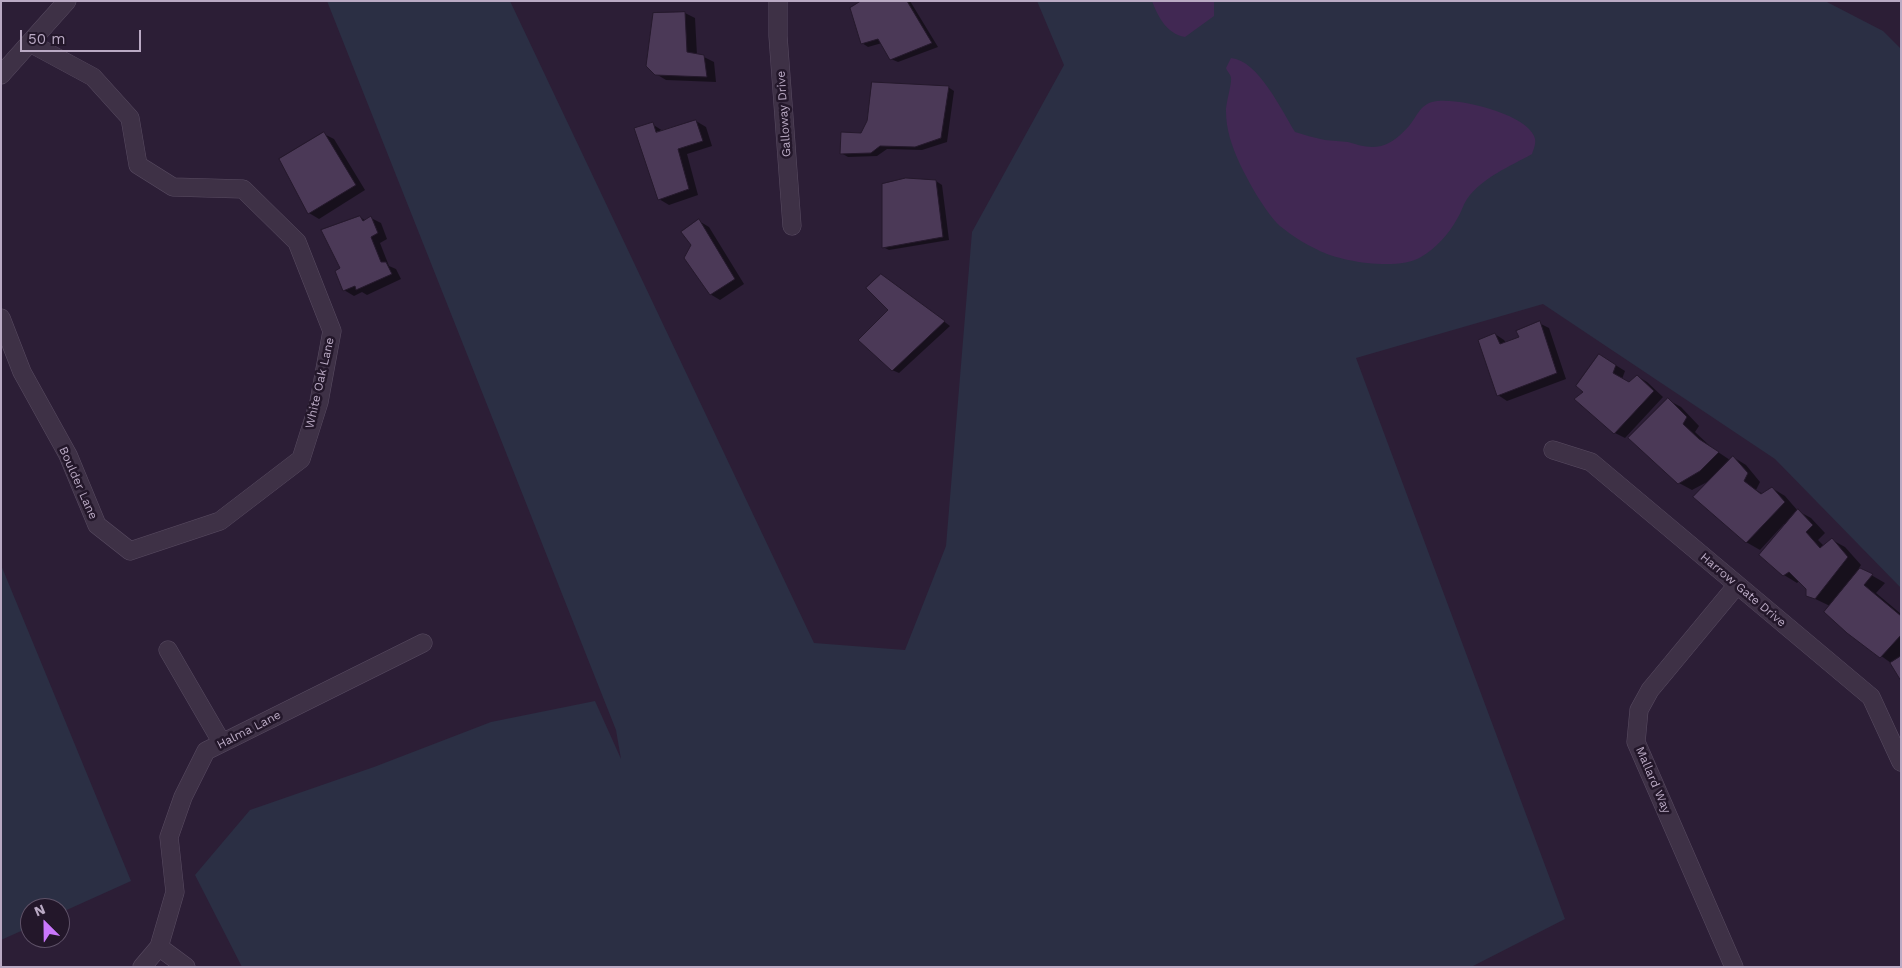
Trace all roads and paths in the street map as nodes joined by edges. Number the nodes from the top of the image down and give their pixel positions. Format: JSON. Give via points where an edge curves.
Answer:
{"nodes":[{"id":1,"x":67,"y":1,"type":"edge"},
{"id":2,"x":778,"y":1,"type":"edge"},
{"id":3,"x":30,"y":43,"type":"junction"},
{"id":4,"x":1,"y":75,"type":"edge"},
{"id":5,"x":792,"y":226,"type":"dead end"},
{"id":6,"x":1,"y":318,"type":"edge"},
{"id":7,"x":1553,"y":450,"type":"dead end"},
{"id":8,"x":220,"y":521,"type":"joint"},
{"id":9,"x":1736,"y":585,"type":"junction"},
{"id":10,"x":423,"y":643,"type":"dead end"},
{"id":11,"x":168,"y":650,"type":"dead end"},
{"id":12,"x":222,"y":743,"type":"junction"},
{"id":13,"x":1901,"y":762,"type":"edge"},
{"id":14,"x":159,"y":947,"type":"junction"},
{"id":15,"x":142,"y":967,"type":"edge"},
{"id":16,"x":186,"y":967,"type":"edge"},
{"id":17,"x":1734,"y":967,"type":"edge"}],
"edges":[{"from":1,"to":3,"type":"street"},
{"from":2,"to":5,"type":"street","name":"Galloway Drive"},
{"from":3,"to":4,"type":"street"},
{"from":3,"to":8,"type":"street","name":"White Oak Lane","via":[[93,77],[130,118],[138,165],[173,187],[243,188],[297,242],[332,331],[319,402],[301,459]]},
{"from":6,"to":8,"type":"street","name":"Boulder Lane","via":[[22,372],[68,454],[97,525],[130,550]]},
{"from":7,"to":9,"type":"street","name":"Harrow Gate Drive","via":[[1591,462]]},
{"from":9,"to":13,"type":"street","name":"Harrow Gate Drive","via":[[1871,697]]},
{"from":9,"to":17,"type":"street","name":"Mallard Way","via":[[1650,690],[1639,710],[1636,742]]},
{"from":10,"to":12,"type":"street","name":"Halma Lane"},
{"from":11,"to":12,"type":"street"},
{"from":12,"to":14,"type":"street","name":"Halma Lane","via":[[206,751],[183,797],[169,837],[175,892]]},
{"from":14,"to":15,"type":"street"},
{"from":14,"to":16,"type":"street"}]}
